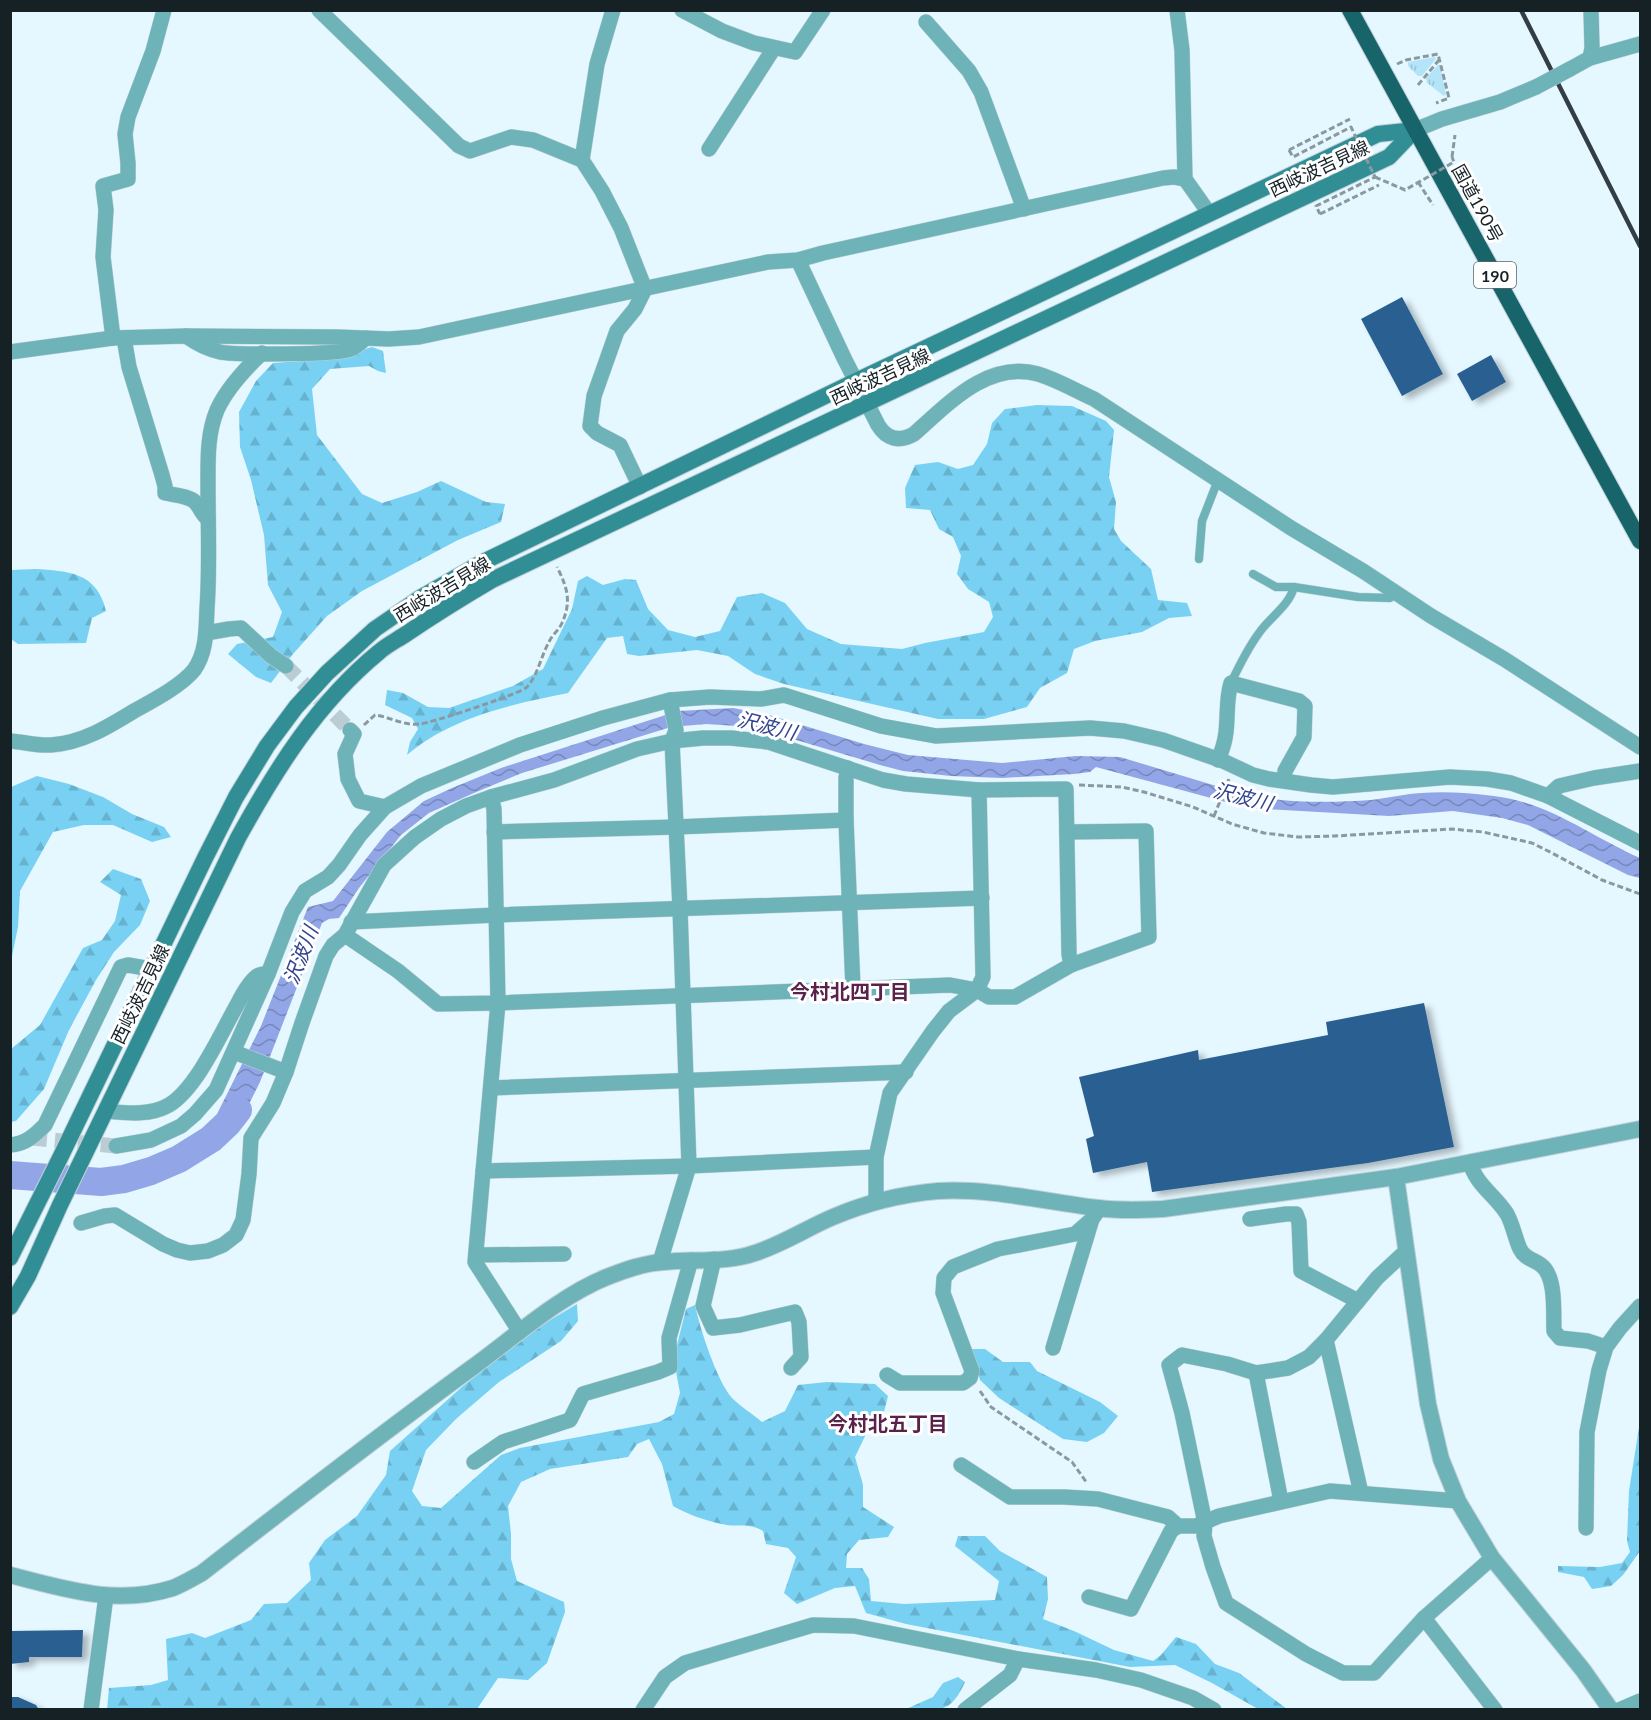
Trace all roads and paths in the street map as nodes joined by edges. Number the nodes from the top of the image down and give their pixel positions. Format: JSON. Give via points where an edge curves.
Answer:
{"nodes":[{"id":1,"x":164,"y":10,"type":"edge"},
{"id":2,"x":319,"y":10,"type":"edge"},
{"id":3,"x":613,"y":10,"type":"edge"},
{"id":4,"x":682,"y":10,"type":"edge"},
{"id":5,"x":823,"y":10,"type":"edge"},
{"id":6,"x":1177,"y":10,"type":"edge"},
{"id":7,"x":1350,"y":10,"type":"edge"},
{"id":8,"x":1591,"y":10,"type":"edge"},
{"id":9,"x":926,"y":22,"type":"dead end"},
{"id":10,"x":1641,"y":45,"type":"edge"},
{"id":11,"x":774,"y":48,"type":"junction"},
{"id":12,"x":1590,"y":58,"type":"junction"},
{"id":13,"x":1439,"y":60,"type":"junction"},
{"id":14,"x":1396,"y":64,"type":"dead end"},
{"id":15,"x":1418,"y":85,"type":"dead end"},
{"id":16,"x":1436,"y":103,"type":"dead end"},
{"id":17,"x":1350,"y":118,"type":"dead end"},
{"id":18,"x":1415,"y":130,"type":"junction"},
{"id":19,"x":1455,"y":135,"type":"dead end"},
{"id":20,"x":709,"y":149,"type":"dead end"},
{"id":21,"x":582,"y":160,"type":"junction"},
{"id":22,"x":1375,"y":177,"type":"junction"},
{"id":23,"x":1185,"y":179,"type":"junction"},
{"id":24,"x":1418,"y":182,"type":"junction"},
{"id":25,"x":1379,"y":185,"type":"dead end"},
{"id":26,"x":1433,"y":205,"type":"dead end"},
{"id":27,"x":1024,"y":209,"type":"junction"},
{"id":28,"x":1209,"y":213,"type":"junction"},
{"id":29,"x":798,"y":260,"type":"junction"},
{"id":30,"x":645,"y":289,"type":"junction"},
{"id":31,"x":186,"y":336,"type":"junction"},
{"id":32,"x":119,"y":338,"type":"junction"},
{"id":33,"x":366,"y":338,"type":"junction"},
{"id":34,"x":10,"y":352,"type":"edge"},
{"id":35,"x":262,"y":354,"type":"junction"},
{"id":36,"x":856,"y":381,"type":"junction"},
{"id":37,"x":867,"y":404,"type":"junction"},
{"id":38,"x":1218,"y":480,"type":"junction"},
{"id":39,"x":640,"y":487,"type":"junction"},
{"id":40,"x":208,"y":519,"type":"junction"},
{"id":41,"x":1641,"y":541,"type":"edge"},
{"id":42,"x":550,"y":552,"type":"junction"},
{"id":43,"x":1199,"y":559,"type":"dead end"},
{"id":44,"x":1253,"y":574,"type":"dead end"},
{"id":45,"x":1294,"y":587,"type":"junction"},
{"id":46,"x":1397,"y":593,"type":"junction"},
{"id":47,"x":206,"y":633,"type":"junction"},
{"id":48,"x":286,"y":666,"type":"tunnel mouth"},
{"id":49,"x":1231,"y":683,"type":"junction"},
{"id":50,"x":671,"y":703,"type":"junction"},
{"id":51,"x":352,"y":732,"type":"joint"},
{"id":52,"x":674,"y":735,"type":"junction"},
{"id":53,"x":10,"y":741,"type":"edge"},
{"id":54,"x":1641,"y":747,"type":"edge"},
{"id":55,"x":1218,"y":760,"type":"junction"},
{"id":56,"x":848,"y":768,"type":"junction"},
{"id":57,"x":1641,"y":771,"type":"edge"},
{"id":58,"x":1231,"y":773,"type":"dead end"},
{"id":59,"x":1284,"y":780,"type":"junction"},
{"id":60,"x":1066,"y":789,"type":"junction"},
{"id":61,"x":979,"y":790,"type":"junction"},
{"id":62,"x":1548,"y":796,"type":"junction"},
{"id":63,"x":491,"y":797,"type":"junction"},
{"id":64,"x":384,"y":807,"type":"junction"},
{"id":65,"x":1215,"y":814,"type":"junction"},
{"id":66,"x":846,"y":820,"type":"junction"},
{"id":67,"x":676,"y":827,"type":"junction"},
{"id":68,"x":494,"y":832,"type":"junction"},
{"id":69,"x":1066,"y":832,"type":"junction"},
{"id":70,"x":1641,"y":843,"type":"edge"},
{"id":71,"x":1641,"y":894,"type":"edge"},
{"id":72,"x":982,"y":898,"type":"junction"},
{"id":73,"x":848,"y":902,"type":"junction"},
{"id":74,"x":680,"y":909,"type":"junction"},
{"id":75,"x":495,"y":915,"type":"junction"},
{"id":76,"x":348,"y":928,"type":"junction"},
{"id":77,"x":1071,"y":965,"type":"junction"},
{"id":78,"x":151,"y":969,"type":"junction"},
{"id":79,"x":268,"y":974,"type":"junction"},
{"id":80,"x":853,"y":988,"type":"junction"},
{"id":81,"x":977,"y":990,"type":"junction"},
{"id":82,"x":683,"y":995,"type":"junction"},
{"id":83,"x":498,"y":1003,"type":"junction"},
{"id":84,"x":237,"y":1053,"type":"junction"},
{"id":85,"x":284,"y":1071,"type":"junction"},
{"id":86,"x":906,"y":1072,"type":"junction"},
{"id":87,"x":686,"y":1081,"type":"junction"},
{"id":88,"x":491,"y":1088,"type":"junction"},
{"id":89,"x":105,"y":1111,"type":"junction"},
{"id":90,"x":1641,"y":1129,"type":"edge"},
{"id":91,"x":10,"y":1145,"type":"edge"},
{"id":92,"x":116,"y":1146,"type":"tunnel mouth"},
{"id":93,"x":876,"y":1157,"type":"junction"},
{"id":94,"x":1470,"y":1162,"type":"junction"},
{"id":95,"x":689,"y":1166,"type":"junction"},
{"id":96,"x":483,"y":1171,"type":"junction"},
{"id":97,"x":1396,"y":1177,"type":"junction"},
{"id":98,"x":876,"y":1202,"type":"junction"},
{"id":99,"x":1096,"y":1213,"type":"junction"},
{"id":100,"x":1250,"y":1219,"type":"dead end"},
{"id":101,"x":81,"y":1223,"type":"dead end"},
{"id":102,"x":1406,"y":1251,"type":"junction"},
{"id":103,"x":564,"y":1254,"type":"dead end"},
{"id":104,"x":476,"y":1255,"type":"junction"},
{"id":105,"x":10,"y":1258,"type":"edge"},
{"id":106,"x":714,"y":1259,"type":"junction"},
{"id":107,"x":691,"y":1260,"type":"junction"},
{"id":108,"x":660,"y":1262,"type":"junction"},
{"id":109,"x":1358,"y":1301,"type":"junction"},
{"id":110,"x":1641,"y":1306,"type":"edge"},
{"id":111,"x":10,"y":1307,"type":"edge"},
{"id":112,"x":520,"y":1332,"type":"junction"},
{"id":113,"x":1326,"y":1340,"type":"junction"},
{"id":114,"x":1606,"y":1347,"type":"junction"},
{"id":115,"x":1053,"y":1348,"type":"dead end"},
{"id":116,"x":791,"y":1368,"type":"dead end"},
{"id":117,"x":1256,"y":1373,"type":"junction"},
{"id":118,"x":887,"y":1375,"type":"dead end"},
{"id":119,"x":970,"y":1378,"type":"junction"},
{"id":120,"x":474,"y":1462,"type":"dead end"},
{"id":121,"x":961,"y":1465,"type":"dead end"},
{"id":122,"x":1361,"y":1493,"type":"junction"},
{"id":123,"x":1098,"y":1499,"type":"junction"},
{"id":124,"x":1281,"y":1501,"type":"junction"},
{"id":125,"x":1458,"y":1501,"type":"junction"},
{"id":126,"x":1205,"y":1523,"type":"junction"},
{"id":127,"x":1178,"y":1526,"type":"junction"},
{"id":128,"x":1586,"y":1528,"type":"dead end"},
{"id":129,"x":1492,"y":1558,"type":"junction"},
{"id":130,"x":10,"y":1575,"type":"edge"},
{"id":131,"x":106,"y":1596,"type":"junction"},
{"id":132,"x":1089,"y":1597,"type":"dead end"},
{"id":133,"x":1424,"y":1618,"type":"junction"},
{"id":134,"x":1018,"y":1659,"type":"junction"},
{"id":135,"x":1641,"y":1701,"type":"edge"},
{"id":136,"x":91,"y":1710,"type":"edge"},
{"id":137,"x":643,"y":1710,"type":"edge"},
{"id":138,"x":964,"y":1710,"type":"edge"},
{"id":139,"x":1214,"y":1710,"type":"edge"},
{"id":140,"x":1495,"y":1710,"type":"edge"},
{"id":141,"x":1611,"y":1710,"type":"edge"},
{"id":142,"x":1619,"y":1710,"type":"edge"}],
"edges":[{"from":1,"to":32,"type":"street","via":[[128,117],[128,179],[103,186],[103,257]]},
{"from":2,"to":21,"type":"street","via":[[459,146],[470,151],[511,137],[533,140]]},
{"from":3,"to":21,"type":"street","via":[[597,64]]},
{"from":4,"to":11,"type":"street","via":[[722,31]]},
{"from":5,"to":11,"type":"street","via":[[795,52]]},
{"from":6,"to":23,"type":"street","via":[[1182,50]]},
{"from":7,"to":18,"type":"highway","name":"国道190号","number":"190"},
{"from":8,"to":12,"type":"street"},
{"from":9,"to":27,"type":"street","via":[[969,71],[981,92]]},
{"from":10,"to":12,"type":"street"},
{"from":11,"to":20,"type":"street"},
{"from":12,"to":18,"type":"street","bridge":true,"via":[[1500,102]]},
{"from":13,"to":14,"type":"path","via":[[1438,54]]},
{"from":13,"to":15,"type":"path"},
{"from":13,"to":16,"type":"path","via":[[1449,98]]},
{"from":17,"to":22,"type":"path","bridge":true,"via":[[1289,150],[1293,157],[1351,127]]},
{"from":18,"to":28,"type":"main road","name":"西岐波吉見線","via":[[1378,134]]},
{"from":18,"to":37,"type":"main road","name":"西岐波吉見線","via":[[1389,157]]},
{"from":18,"to":41,"type":"highway","name":"国道190号","number":"190"},
{"from":19,"to":24,"type":"path","bridge":true,"via":[[1454,162]]},
{"from":21,"to":30,"type":"street","via":[[621,228]]},
{"from":22,"to":24,"type":"path","bridge":true,"via":[[1405,190]]},
{"from":22,"to":25,"type":"path","bridge":true,"via":[[1316,206],[1320,214]]},
{"from":23,"to":27,"type":"street","via":[[1162,178]]},
{"from":23,"to":28,"type":"street"},
{"from":24,"to":26,"type":"path"},
{"from":27,"to":29,"type":"street"},
{"from":28,"to":36,"type":"main road","name":"西岐波吉見線"},
{"from":29,"to":30,"type":"street","via":[[768,262]]},
{"from":29,"to":36,"type":"street"},
{"from":30,"to":33,"type":"street","via":[[419,337]]},
{"from":30,"to":39,"type":"street","via":[[617,331],[594,396],[590,426],[620,445]]},
{"from":31,"to":32,"type":"street"},
{"from":31,"to":33,"type":"street"},
{"from":31,"to":35,"type":"street","via":[[197,345],[222,352]]},
{"from":32,"to":34,"type":"street"},
{"from":32,"to":40,"type":"street","via":[[165,493],[194,500]]},
{"from":33,"to":35,"type":"street","via":[[351,349],[337,352]]},
{"from":35,"to":40,"type":"street","via":[[232,386],[212,423]]},
{"from":36,"to":37,"type":"street"},
{"from":36,"to":39,"type":"main road","name":"西岐波吉見線"},
{"from":37,"to":38,"type":"street","via":[[881,431],[890,438],[902,439],[914,434],[964,390],[1001,374],[1038,374],[1094,399]]},
{"from":37,"to":42,"type":"main road","name":"西岐波吉見線"},
{"from":38,"to":43,"type":"lane","via":[[1202,521]]},
{"from":38,"to":46,"type":"street"},
{"from":39,"to":78,"type":"main road","name":"西岐波吉見線","via":[[481,563],[420,598],[375,629],[327,673],[296,707],[242,787]]},
{"from":40,"to":47,"type":"street"},
{"from":42,"to":51,"type":"path","via":[[566,585],[568,604],[562,624],[550,639],[526,689],[420,724],[375,715]]},
{"from":42,"to":89,"type":"main road","name":"西岐波吉見線","via":[[492,580],[380,651],[304,731],[268,783],[238,838]]},
{"from":44,"to":45,"type":"lane","via":[[1276,587]]},
{"from":45,"to":46,"type":"lane","via":[[1358,597],[1390,598]]},
{"from":45,"to":49,"type":"lane","via":[[1291,597],[1259,633]]},
{"from":46,"to":54,"type":"street"},
{"from":47,"to":48,"type":"street","via":[[241,628]]},
{"from":47,"to":53,"type":"street","via":[[194,670],[109,727],[75,742],[49,745]]},
{"from":49,"to":55,"type":"street","via":[[1226,732]]},
{"from":49,"to":59,"type":"street","via":[[1305,706],[1304,737]]},
{"from":50,"to":52,"type":"street"},
{"from":50,"to":55,"type":"street","via":[[710,697],[761,699],[784,695],[881,726],[936,736],[1090,728],[1163,740]]},
{"from":50,"to":64,"type":"street","via":[[603,718],[520,745],[421,786]]},
{"from":51,"to":64,"type":"street","via":[[345,754],[348,779],[359,801]]},
{"from":52,"to":56,"type":"street","via":[[768,742]]},
{"from":52,"to":63,"type":"street","via":[[554,780]]},
{"from":52,"to":67,"type":"street"},
{"from":55,"to":59,"type":"street","via":[[1253,775]]},
{"from":56,"to":61,"type":"street","via":[[906,784]]},
{"from":56,"to":66,"type":"street"},
{"from":57,"to":62,"type":"street","via":[[1559,786]]},
{"from":58,"to":65,"type":"path"},
{"from":59,"to":62,"type":"street","via":[[1333,787],[1468,778],[1511,783]]},
{"from":60,"to":61,"type":"street"},
{"from":60,"to":65,"type":"path","via":[[1092,784],[1122,787]]},
{"from":60,"to":69,"type":"street"},
{"from":61,"to":72,"type":"street"},
{"from":62,"to":70,"type":"street"},
{"from":63,"to":68,"type":"street"},
{"from":63,"to":76,"type":"street","via":[[441,819],[384,865]]},
{"from":64,"to":79,"type":"street","via":[[339,865],[305,891],[292,912]]},
{"from":65,"to":71,"type":"path","via":[[1232,824],[1264,833],[1298,837],[1452,829],[1483,832],[1532,843],[1602,880]]},
{"from":66,"to":67,"type":"street"},
{"from":66,"to":73,"type":"street"},
{"from":67,"to":68,"type":"street"},
{"from":67,"to":74,"type":"street"},
{"from":68,"to":75,"type":"street"},
{"from":69,"to":77,"type":"street"},
{"from":69,"to":77,"type":"street","via":[[1146,831],[1149,937]]},
{"from":72,"to":73,"type":"street"},
{"from":72,"to":81,"type":"street","via":[[983,977]]},
{"from":73,"to":74,"type":"street"},
{"from":73,"to":80,"type":"street"},
{"from":74,"to":75,"type":"street"},
{"from":74,"to":82,"type":"street"},
{"from":75,"to":76,"type":"street"},
{"from":75,"to":83,"type":"street"},
{"from":76,"to":83,"type":"street","via":[[438,1004]]},
{"from":76,"to":85,"type":"street","via":[[326,956]]},
{"from":77,"to":81,"type":"street","via":[[1015,997],[989,997]]},
{"from":78,"to":91,"type":"street","via":[[120,967],[45,1125],[32,1138]]},
{"from":78,"to":105,"type":"main road","name":"西岐波吉見線"},
{"from":79,"to":84,"type":"street"},
{"from":79,"to":89,"type":"street","via":[[258,976],[244,993],[180,1096],[151,1112]]},
{"from":80,"to":81,"type":"street","via":[[950,985]]},
{"from":80,"to":82,"type":"street"},
{"from":81,"to":86,"type":"street","via":[[949,1011]]},
{"from":82,"to":83,"type":"street"},
{"from":82,"to":87,"type":"street"},
{"from":83,"to":88,"type":"street"},
{"from":84,"to":85,"type":"street"},
{"from":84,"to":92,"type":"street","via":[[216,1090],[181,1126],[151,1140]]},
{"from":85,"to":101,"type":"street","via":[[273,1103],[251,1138],[243,1220],[236,1235],[223,1245],[208,1251],[177,1251],[115,1215]]},
{"from":86,"to":87,"type":"street"},
{"from":86,"to":93,"type":"street","via":[[890,1093]]},
{"from":87,"to":88,"type":"street"},
{"from":87,"to":95,"type":"street"},
{"from":88,"to":96,"type":"street"},
{"from":89,"to":111,"type":"main road","name":"西岐波吉見線"},
{"from":90,"to":94,"type":"street"},
{"from":93,"to":95,"type":"street"},
{"from":93,"to":98,"type":"street"},
{"from":94,"to":97,"type":"street"},
{"from":94,"to":114,"type":"street","via":[[1472,1172],[1507,1215],[1526,1258],[1541,1264],[1547,1272],[1553,1291],[1554,1331],[1560,1338]]},
{"from":95,"to":96,"type":"street"},
{"from":95,"to":108,"type":"street"},
{"from":96,"to":104,"type":"street"},
{"from":97,"to":99,"type":"street","via":[[1186,1207]]},
{"from":97,"to":102,"type":"street"},
{"from":98,"to":99,"type":"street","via":[[939,1191],[968,1191],[998,1193]]},
{"from":98,"to":106,"type":"street","via":[[762,1251]]},
{"from":99,"to":115,"type":"street"},
{"from":99,"to":119,"type":"street","via":[[1075,1234],[999,1249],[953,1267],[944,1278],[943,1293],[972,1371]]},
{"from":100,"to":109,"type":"street","via":[[1296,1214],[1301,1271]]},
{"from":102,"to":109,"type":"street"},
{"from":102,"to":125,"type":"street","via":[[1428,1404],[1441,1459]]},
{"from":103,"to":104,"type":"street"},
{"from":104,"to":112,"type":"street","via":[[475,1262]]},
{"from":106,"to":107,"type":"street"},
{"from":106,"to":116,"type":"street","via":[[703,1306],[713,1328],[795,1312],[801,1357]]},
{"from":107,"to":108,"type":"street"},
{"from":107,"to":120,"type":"street","via":[[669,1338],[670,1367],[583,1394],[570,1420],[503,1442]]},
{"from":108,"to":112,"type":"street","via":[[603,1278],[560,1302]]},
{"from":109,"to":113,"type":"street"},
{"from":110,"to":114,"type":"street"},
{"from":112,"to":131,"type":"street","via":[[202,1573],[176,1587],[151,1593]]},
{"from":113,"to":117,"type":"street","via":[[1309,1357],[1288,1368]]},
{"from":113,"to":122,"type":"street"},
{"from":114,"to":128,"type":"street","via":[[1587,1432]]},
{"from":117,"to":124,"type":"street"},
{"from":117,"to":126,"type":"street","via":[[1182,1355],[1169,1365]]},
{"from":118,"to":119,"type":"street","via":[[900,1383],[963,1383]]},
{"from":119,"to":123,"type":"path","via":[[991,1407],[1072,1461]]},
{"from":121,"to":123,"type":"street","via":[[1010,1497]]},
{"from":122,"to":124,"type":"street","via":[[1330,1491]]},
{"from":122,"to":125,"type":"street"},
{"from":123,"to":127,"type":"street","via":[[1168,1517]]},
{"from":124,"to":126,"type":"street"},
{"from":125,"to":129,"type":"street"},
{"from":126,"to":127,"type":"street"},
{"from":126,"to":133,"type":"street","via":[[1204,1536],[1226,1603],[1343,1673],[1374,1673]]},
{"from":127,"to":132,"type":"street","via":[[1171,1531],[1131,1609]]},
{"from":129,"to":133,"type":"street"},
{"from":129,"to":141,"type":"street"},
{"from":130,"to":131,"type":"street"},
{"from":131,"to":136,"type":"street"},
{"from":133,"to":140,"type":"street"},
{"from":134,"to":137,"type":"street","via":[[854,1626],[813,1625],[685,1663],[665,1677]]},
{"from":134,"to":138,"type":"street","via":[[1010,1675]]},
{"from":134,"to":139,"type":"street","via":[[1141,1680],[1193,1698]]},
{"from":135,"to":142,"type":"street"}]}
